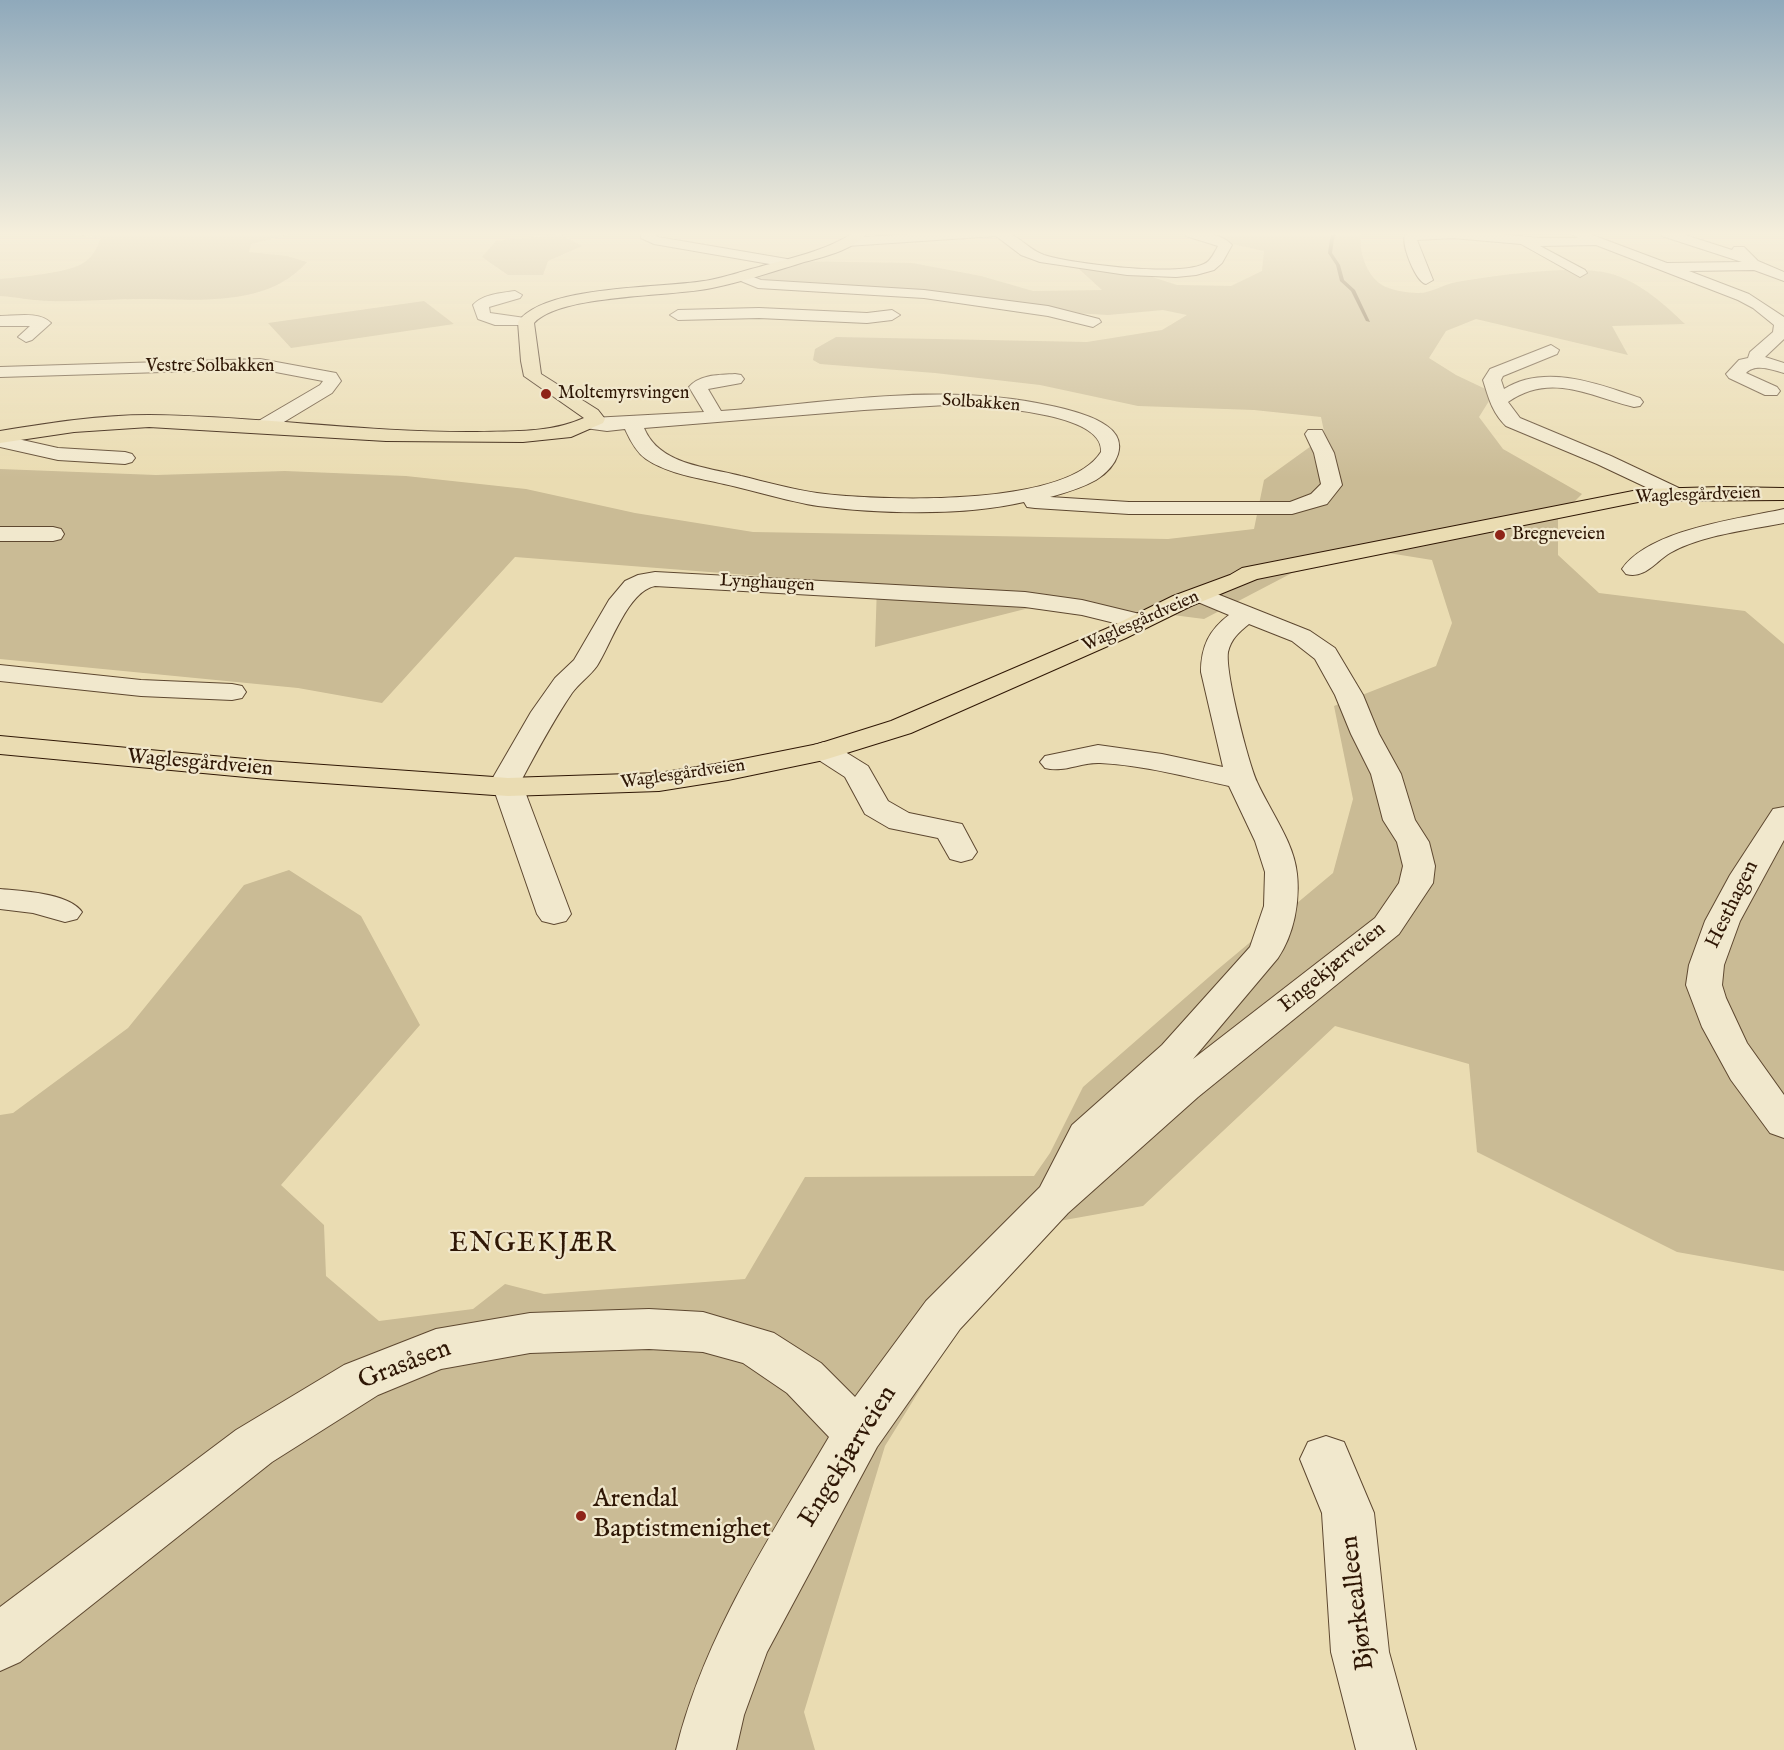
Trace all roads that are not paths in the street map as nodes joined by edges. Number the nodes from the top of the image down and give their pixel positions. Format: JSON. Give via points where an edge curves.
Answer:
{"nodes":[{"id":1,"x":483,"y":315,"type":"edge"},
{"id":2,"x":533,"y":315,"type":"edge"},
{"id":3,"x":678,"y":315,"type":"dead end"},
{"id":4,"x":691,"y":315,"type":"edge"},
{"id":5,"x":803,"y":315,"type":"edge"},
{"id":6,"x":812,"y":315,"type":"joint"},
{"id":7,"x":892,"y":315,"type":"dead end"},
{"id":8,"x":1063,"y":315,"type":"edge"},
{"id":9,"x":1774,"y":315,"type":"edge"},
{"id":10,"x":0,"y":321,"type":"edge"},
{"id":11,"x":526,"y":322,"type":"junction"},
{"id":12,"x":1093,"y":322,"type":"dead end"},
{"id":13,"x":1783,"y":333,"type":"edge"},
{"id":14,"x":26,"y":337,"type":"dead end"},
{"id":15,"x":1551,"y":350,"type":"dead end"},
{"id":16,"x":1757,"y":362,"type":"junction"},
{"id":17,"x":1784,"y":368,"type":"edge"},
{"id":18,"x":0,"y":372,"type":"edge"},
{"id":19,"x":735,"y":378,"type":"dead end"},
{"id":20,"x":1771,"y":391,"type":"dead end"},
{"id":21,"x":1498,"y":401,"type":"junction"},
{"id":22,"x":1634,"y":402,"type":"dead end"},
{"id":23,"x":715,"y":416,"type":"junction"},
{"id":24,"x":633,"y":423,"type":"junction"},
{"id":25,"x":592,"y":424,"type":"junction"},
{"id":26,"x":262,"y":427,"type":"junction"},
{"id":27,"x":1316,"y":434,"type":"dead end"},
{"id":28,"x":0,"y":439,"type":"edge"},
{"id":29,"x":125,"y":458,"type":"dead end"},
{"id":30,"x":1674,"y":493,"type":"junction"},
{"id":31,"x":1784,"y":494,"type":"edge"},
{"id":32,"x":1009,"y":500,"type":"junction"},
{"id":33,"x":1784,"y":516,"type":"edge"},
{"id":34,"x":0,"y":534,"type":"edge"},
{"id":35,"x":53,"y":534,"type":"dead end"},
{"id":36,"x":1634,"y":569,"type":"dead end"},
{"id":37,"x":1202,"y":595,"type":"junction"},
{"id":38,"x":1248,"y":613,"type":"junction"},
{"id":39,"x":1139,"y":621,"type":"junction"},
{"id":40,"x":0,"y":673,"type":"edge"},
{"id":41,"x":232,"y":692,"type":"dead end"},
{"id":42,"x":0,"y":745,"type":"edge"},
{"id":43,"x":824,"y":751,"type":"junction"},
{"id":44,"x":1054,"y":762,"type":"dead end"},
{"id":45,"x":1241,"y":780,"type":"junction"},
{"id":46,"x":508,"y":787,"type":"junction"},
{"id":47,"x":1784,"y":816,"type":"edge"},
{"id":48,"x":961,"y":852,"type":"dead end"},
{"id":49,"x":0,"y":899,"type":"edge"},
{"id":50,"x":65,"y":912,"type":"dead end"},
{"id":51,"x":554,"y":914,"type":"dead end"},
{"id":52,"x":1784,"y":1123,"type":"edge"},
{"id":53,"x":1053,"y":1201,"type":"junction"},
{"id":54,"x":859,"y":1431,"type":"junction"},
{"id":55,"x":1326,"y":1459,"type":"dead end"},
{"id":56,"x":0,"y":1642,"type":"edge"},
{"id":57,"x":706,"y":1750,"type":"edge"},
{"id":58,"x":1386,"y":1750,"type":"edge"}],
"edges":[{"from":1,"to":11,"type":"street","via":[[495,320]]},
{"from":2,"to":11,"type":"main road"},
{"from":3,"to":4,"type":"street"},
{"from":5,"to":6,"type":"street"},
{"from":6,"to":7,"type":"street"},
{"from":8,"to":12,"type":"street"},
{"from":9,"to":13,"type":"street","via":[[1782,324]]},
{"from":10,"to":14,"type":"street","via":[[43,323]]},
{"from":11,"to":25,"type":"main road","via":[[533,376],[591,414],[596,419]]},
{"from":13,"to":16,"type":"street","via":[[1756,356]]},
{"from":15,"to":21,"type":"street","via":[[1496,373],[1492,380]]},
{"from":16,"to":17,"type":"street"},
{"from":16,"to":20,"type":"street","via":[[1745,364],[1735,374]]},
{"from":18,"to":26,"type":"street","name":"Vestre Solbakken","via":[[260,364],[330,377],[333,381]]},
{"from":19,"to":23,"type":"street","via":[[698,387]]},
{"from":21,"to":22,"type":"street","via":[[1514,389],[1551,381],[1580,385]]},
{"from":21,"to":30,"type":"street","via":[[1512,422]]},
{"from":23,"to":24,"type":"street","name":"Solbakken"},
{"from":23,"to":32,"type":"street","name":"Solbakken","via":[[946,400],[1012,404],[1068,416],[1102,430],[1108,437],[1110,455],[1082,480]]},
{"from":24,"to":25,"type":"street","name":"Solbakken"},
{"from":24,"to":32,"type":"street","name":"Solbakken","via":[[647,450],[659,458],[692,470],[816,499],[872,504]]},
{"from":25,"to":26,"type":"main road","via":[[576,430],[477,438]]},
{"from":26,"to":28,"type":"main road","via":[[150,422],[85,425]]},
{"from":27,"to":32,"type":"street","name":"Solbakken","via":[[1332,485],[1319,499],[1292,508],[1129,508]]},
{"from":28,"to":29,"type":"street","via":[[58,454]]},
{"from":30,"to":31,"type":"main road","name":"Waglesgårdveien"},
{"from":30,"to":37,"type":"main road","name":"Waglesgårdveien","via":[[1542,513],[1297,562],[1250,573]]},
{"from":33,"to":36,"type":"street","name":"Waglesgårdveien","via":[[1688,537],[1662,548]]},
{"from":34,"to":35,"type":"street"},
{"from":37,"to":38,"type":"street","name":"Engekjærveien"},
{"from":37,"to":39,"type":"main road","name":"Waglesgårdveien"},
{"from":38,"to":45,"type":"street","via":[[1220,635],[1214,657],[1214,672]]},
{"from":38,"to":53,"type":"street","name":"Engekjærveien","via":[[1301,636],[1326,654],[1386,774],[1398,820],[1413,842],[1419,866],[1416,883],[1387,926],[1184,1088]]},
{"from":39,"to":43,"type":"main road","name":"Waglesgårdveien","via":[[960,703]]},
{"from":39,"to":46,"type":"street","name":"Lynghaugen","via":[[1064,602],[646,580],[633,586],[618,605],[585,664],[545,712],[506,781]]},
{"from":40,"to":41,"type":"street","via":[[141,688]]},
{"from":42,"to":46,"type":"main road","name":"Waglesgårdveien"},
{"from":43,"to":46,"type":"main road","name":"Waglesgårdveien","via":[[659,782]]},
{"from":43,"to":48,"type":"street","via":[[857,772],[876,807],[900,821],[951,831]]},
{"from":44,"to":45,"type":"street","via":[[1098,754]]},
{"from":45,"to":53,"type":"street","name":"Engekjærveien","via":[[1281,872],[1281,906],[1266,950],[1176,1054],[1087,1136]]},
{"from":46,"to":51,"type":"street"},
{"from":47,"to":52,"type":"street","name":"Hesthagen","via":[[1757,856],[1709,950],[1704,987],[1725,1039],[1749,1080]]},
{"from":49,"to":50,"type":"street","via":[[38,903]]},
{"from":53,"to":54,"type":"street","name":"Engekjærveien","via":[[943,1315]]},
{"from":54,"to":56,"type":"street","name":"Grasåsen","via":[[804,1378],[757,1347],[703,1332],[649,1329],[531,1333],[436,1349],[361,1380],[254,1446]]},
{"from":54,"to":57,"type":"street","name":"Engekjærveien","via":[[744,1637],[714,1715]]},
{"from":55,"to":58,"type":"street","name":"Bjørkealleen","via":[[1348,1513],[1360,1652]]}]}
